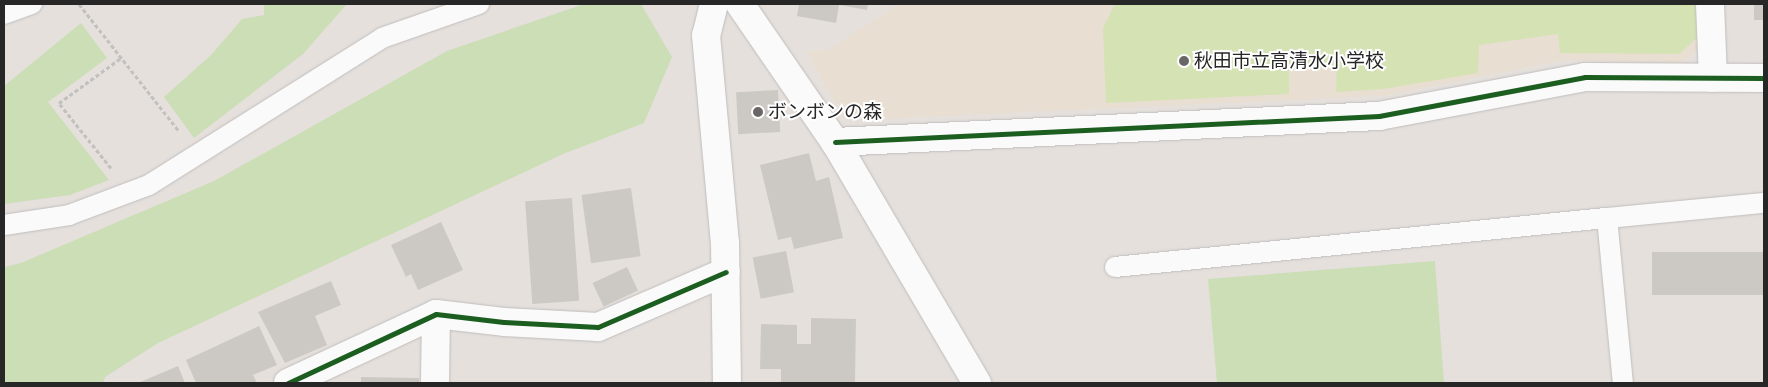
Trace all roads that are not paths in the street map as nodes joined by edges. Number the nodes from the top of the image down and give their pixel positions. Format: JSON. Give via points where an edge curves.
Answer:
{"nodes":[{"id":1,"x":32,"y":4,"type":"edge"},
{"id":2,"x":479,"y":4,"type":"edge"},
{"id":3,"x":714,"y":4,"type":"edge"},
{"id":4,"x":740,"y":4,"type":"edge"},
{"id":5,"x":1710,"y":4,"type":"edge"},
{"id":6,"x":4,"y":14,"type":"edge"},
{"id":7,"x":1714,"y":78,"type":"junction"},
{"id":8,"x":1764,"y":78,"type":"edge"},
{"id":9,"x":835,"y":142,"type":"junction"},
{"id":10,"x":1764,"y":203,"type":"edge"},
{"id":11,"x":1607,"y":218,"type":"junction"},
{"id":12,"x":4,"y":225,"type":"edge"},
{"id":13,"x":1115,"y":267,"type":"dead end"},
{"id":14,"x":726,"y":272,"type":"junction"},
{"id":15,"x":436,"y":314,"type":"junction"},
{"id":16,"x":288,"y":383,"type":"edge"},
{"id":17,"x":435,"y":383,"type":"edge"},
{"id":18,"x":727,"y":383,"type":"edge"},
{"id":19,"x":977,"y":383,"type":"edge"},
{"id":20,"x":1623,"y":383,"type":"edge"}],
"edges":[{"from":1,"to":6,"type":"lane"},
{"from":2,"to":12,"type":"lane","via":[[382,38],[149,185],[68,216]]},
{"from":3,"to":14,"type":"street","via":[[706,35]]},
{"from":4,"to":9,"type":"street"},
{"from":5,"to":7,"type":"street"},
{"from":7,"to":8,"type":"street"},
{"from":7,"to":9,"type":"street","via":[[1585,77],[1379,116]]},
{"from":9,"to":19,"type":"street"},
{"from":10,"to":11,"type":"lane"},
{"from":11,"to":13,"type":"lane"},
{"from":11,"to":20,"type":"lane"},
{"from":14,"to":15,"type":"street","via":[[598,327],[504,322]]},
{"from":14,"to":18,"type":"street"},
{"from":15,"to":16,"type":"street"},
{"from":15,"to":17,"type":"street"}]}
